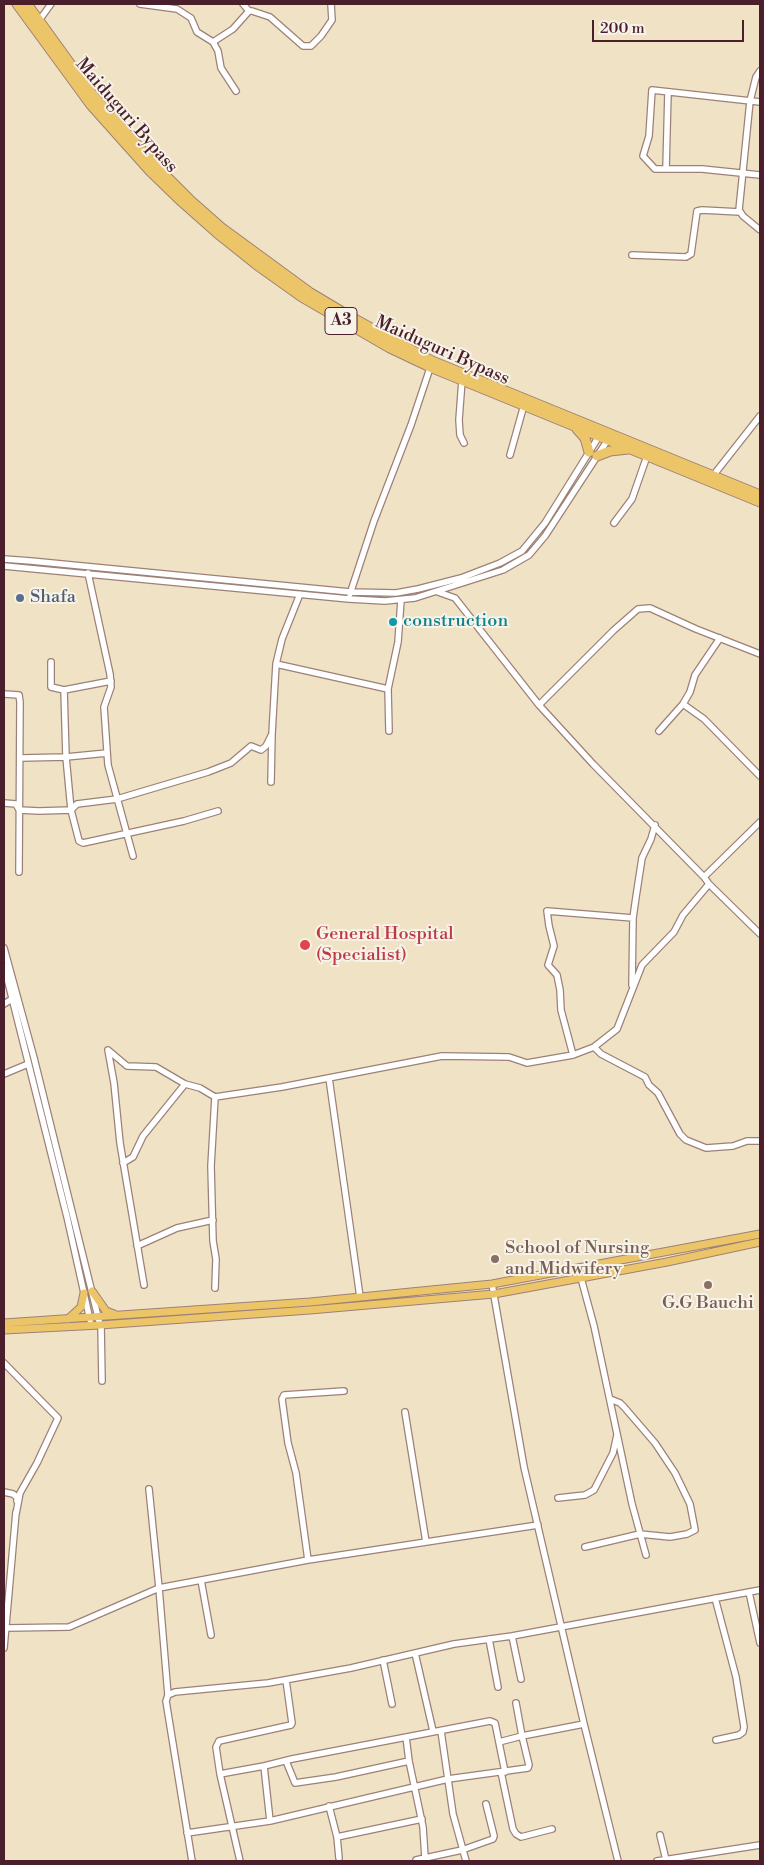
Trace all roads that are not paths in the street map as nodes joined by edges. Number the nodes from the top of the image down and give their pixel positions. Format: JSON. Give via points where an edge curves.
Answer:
{"nodes":[{"id":1,"x":17,"y":4,"type":"edge"},
{"id":2,"x":26,"y":4,"type":"edge"},
{"id":3,"x":51,"y":4,"type":"edge"},
{"id":4,"x":140,"y":4,"type":"edge"},
{"id":5,"x":243,"y":4,"type":"edge"},
{"id":6,"x":331,"y":4,"type":"edge"},
{"id":7,"x":249,"y":11,"type":"junction"},
{"id":8,"x":36,"y":24,"type":"junction"},
{"id":9,"x":213,"y":42,"type":"junction"},
{"id":10,"x":760,"y":71,"type":"edge"},
{"id":11,"x":236,"y":91,"type":"dead end"},
{"id":12,"x":668,"y":92,"type":"junction"},
{"id":13,"x":750,"y":102,"type":"junction"},
{"id":14,"x":760,"y":102,"type":"edge"},
{"id":15,"x":666,"y":169,"type":"junction"},
{"id":16,"x":743,"y":174,"type":"junction"},
{"id":17,"x":760,"y":175,"type":"edge"},
{"id":18,"x":740,"y":212,"type":"junction"},
{"id":19,"x":760,"y":230,"type":"edge"},
{"id":20,"x":632,"y":255,"type":"dead end"},
{"id":21,"x":431,"y":364,"type":"junction"},
{"id":22,"x":462,"y":380,"type":"junction"},
{"id":23,"x":524,"y":405,"type":"junction"},
{"id":24,"x":760,"y":416,"type":"edge"},
{"id":25,"x":574,"y":425,"type":"junction"},
{"id":26,"x":605,"y":435,"type":"junction"},
{"id":27,"x":464,"y":442,"type":"dead end"},
{"id":28,"x":630,"y":449,"type":"junction"},
{"id":29,"x":593,"y":454,"type":"junction"},
{"id":30,"x":510,"y":455,"type":"dead end"},
{"id":31,"x":647,"y":456,"type":"junction"},
{"id":32,"x":712,"y":478,"type":"junction"},
{"id":33,"x":760,"y":495,"type":"edge"},
{"id":34,"x":760,"y":502,"type":"edge"},
{"id":35,"x":614,"y":524,"type":"dead end"},
{"id":36,"x":539,"y":531,"type":"junction"},
{"id":37,"x":545,"y":536,"type":"junction"},
{"id":38,"x":4,"y":560,"type":"edge"},
{"id":39,"x":5,"y":568,"type":"edge"},
{"id":40,"x":88,"y":573,"type":"junction"},
{"id":41,"x":458,"y":585,"type":"junction"},
{"id":42,"x":350,"y":592,"type":"junction"},
{"id":43,"x":437,"y":592,"type":"junction"},
{"id":44,"x":300,"y":594,"type":"junction"},
{"id":45,"x":454,"y":598,"type":"junction"},
{"id":46,"x":349,"y":599,"type":"junction"},
{"id":47,"x":401,"y":600,"type":"junction"},
{"id":48,"x":720,"y":638,"type":"junction"},
{"id":49,"x":760,"y":654,"type":"edge"},
{"id":50,"x":51,"y":662,"type":"dead end"},
{"id":51,"x":276,"y":664,"type":"junction"},
{"id":52,"x":111,"y":681,"type":"junction"},
{"id":53,"x":388,"y":689,"type":"junction"},
{"id":54,"x":64,"y":690,"type":"junction"},
{"id":55,"x":4,"y":694,"type":"edge"},
{"id":56,"x":682,"y":704,"type":"junction"},
{"id":57,"x":539,"y":705,"type":"junction"},
{"id":58,"x":389,"y":731,"type":"dead end"},
{"id":59,"x":659,"y":731,"type":"dead end"},
{"id":60,"x":272,"y":734,"type":"junction"},
{"id":61,"x":107,"y":753,"type":"junction"},
{"id":62,"x":66,"y":757,"type":"junction"},
{"id":63,"x":21,"y":758,"type":"junction"},
{"id":64,"x":760,"y":776,"type":"edge"},
{"id":65,"x":271,"y":782,"type":"dead end"},
{"id":66,"x":117,"y":799,"type":"junction"},
{"id":67,"x":4,"y":803,"type":"edge"},
{"id":68,"x":19,"y":810,"type":"junction"},
{"id":69,"x":71,"y":810,"type":"junction"},
{"id":70,"x":218,"y":811,"type":"dead end"},
{"id":71,"x":760,"y":822,"type":"edge"},
{"id":72,"x":655,"y":826,"type":"junction"},
{"id":73,"x":127,"y":834,"type":"junction"},
{"id":74,"x":133,"y":856,"type":"dead end"},
{"id":75,"x":19,"y":872,"type":"dead end"},
{"id":76,"x":704,"y":877,"type":"junction"},
{"id":77,"x":708,"y":884,"type":"junction"},
{"id":78,"x":633,"y":918,"type":"junction"},
{"id":79,"x":760,"y":934,"type":"edge"},
{"id":80,"x":4,"y":948,"type":"edge"},
{"id":81,"x":4,"y":967,"type":"edge"},
{"id":82,"x":632,"y":992,"type":"junction"},
{"id":83,"x":12,"y":999,"type":"junction"},
{"id":84,"x":4,"y":1004,"type":"edge"},
{"id":85,"x":594,"y":1047,"type":"junction"},
{"id":86,"x":573,"y":1055,"type":"junction"},
{"id":87,"x":28,"y":1064,"type":"junction"},
{"id":88,"x":4,"y":1074,"type":"edge"},
{"id":89,"x":329,"y":1078,"type":"junction"},
{"id":90,"x":185,"y":1084,"type":"junction"},
{"id":91,"x":215,"y":1097,"type":"junction"},
{"id":92,"x":760,"y":1141,"type":"edge"},
{"id":93,"x":123,"y":1162,"type":"junction"},
{"id":94,"x":213,"y":1220,"type":"junction"},
{"id":95,"x":760,"y":1234,"type":"edge"},
{"id":96,"x":760,"y":1242,"type":"edge"},
{"id":97,"x":137,"y":1246,"type":"junction"},
{"id":98,"x":582,"y":1278,"type":"junction"},
{"id":99,"x":492,"y":1284,"type":"junction"},
{"id":100,"x":144,"y":1285,"type":"dead end"},
{"id":101,"x":215,"y":1288,"type":"dead end"},
{"id":102,"x":92,"y":1291,"type":"junction"},
{"id":103,"x":84,"y":1293,"type":"junction"},
{"id":104,"x":494,"y":1294,"type":"junction"},
{"id":105,"x":360,"y":1297,"type":"junction"},
{"id":106,"x":277,"y":1308,"type":"junction"},
{"id":107,"x":117,"y":1315,"type":"junction"},
{"id":108,"x":98,"y":1316,"type":"junction"},
{"id":109,"x":68,"y":1319,"type":"junction"},
{"id":110,"x":90,"y":1321,"type":"junction"},
{"id":111,"x":4,"y":1323,"type":"edge"},
{"id":112,"x":100,"y":1325,"type":"junction"},
{"id":113,"x":4,"y":1330,"type":"edge"},
{"id":114,"x":4,"y":1363,"type":"edge"},
{"id":115,"x":102,"y":1381,"type":"dead end"},
{"id":116,"x":344,"y":1391,"type":"dead end"},
{"id":117,"x":610,"y":1399,"type":"junction"},
{"id":118,"x":405,"y":1412,"type":"dead end"},
{"id":119,"x":617,"y":1433,"type":"junction"},
{"id":120,"x":149,"y":1488,"type":"dead end"},
{"id":121,"x":4,"y":1492,"type":"edge"},
{"id":122,"x":558,"y":1498,"type":"dead end"},
{"id":123,"x":16,"y":1514,"type":"junction"},
{"id":124,"x":538,"y":1525,"type":"junction"},
{"id":125,"x":640,"y":1534,"type":"junction"},
{"id":126,"x":426,"y":1542,"type":"junction"},
{"id":127,"x":585,"y":1547,"type":"dead end"},
{"id":128,"x":646,"y":1555,"type":"dead end"},
{"id":129,"x":308,"y":1560,"type":"junction"},
{"id":130,"x":201,"y":1580,"type":"junction"},
{"id":131,"x":159,"y":1588,"type":"junction"},
{"id":132,"x":760,"y":1590,"type":"edge"},
{"id":133,"x":749,"y":1592,"type":"junction"},
{"id":134,"x":715,"y":1598,"type":"junction"},
{"id":135,"x":561,"y":1626,"type":"junction"},
{"id":136,"x":6,"y":1628,"type":"junction"},
{"id":137,"x":211,"y":1635,"type":"dead end"},
{"id":138,"x":512,"y":1636,"type":"junction"},
{"id":139,"x":489,"y":1639,"type":"junction"},
{"id":140,"x":760,"y":1643,"type":"edge"},
{"id":141,"x":4,"y":1648,"type":"edge"},
{"id":142,"x":415,"y":1653,"type":"junction"},
{"id":143,"x":383,"y":1660,"type":"junction"},
{"id":144,"x":521,"y":1679,"type":"dead end"},
{"id":145,"x":286,"y":1680,"type":"junction"},
{"id":146,"x":498,"y":1687,"type":"dead end"},
{"id":147,"x":168,"y":1695,"type":"junction"},
{"id":148,"x":516,"y":1703,"type":"dead end"},
{"id":149,"x":392,"y":1704,"type":"dead end"},
{"id":150,"x":584,"y":1724,"type":"junction"},
{"id":151,"x":433,"y":1731,"type":"junction"},
{"id":152,"x":441,"y":1731,"type":"junction"},
{"id":153,"x":522,"y":1736,"type":"junction"},
{"id":154,"x":406,"y":1737,"type":"junction"},
{"id":155,"x":716,"y":1740,"type":"dead end"},
{"id":156,"x":500,"y":1742,"type":"junction"},
{"id":157,"x":286,"y":1761,"type":"junction"},
{"id":158,"x":408,"y":1761,"type":"junction"},
{"id":159,"x":264,"y":1766,"type":"junction"},
{"id":160,"x":503,"y":1772,"type":"junction"},
{"id":161,"x":220,"y":1774,"type":"junction"},
{"id":162,"x":448,"y":1779,"type":"junction"},
{"id":163,"x":414,"y":1788,"type":"junction"},
{"id":164,"x":486,"y":1804,"type":"dead end"},
{"id":165,"x":329,"y":1806,"type":"junction"},
{"id":166,"x":422,"y":1819,"type":"junction"},
{"id":167,"x":270,"y":1821,"type":"junction"},
{"id":168,"x":233,"y":1827,"type":"junction"},
{"id":169,"x":552,"y":1829,"type":"dead end"},
{"id":170,"x":187,"y":1833,"type":"junction"},
{"id":171,"x":660,"y":1835,"type":"dead end"},
{"id":172,"x":338,"y":1837,"type":"junction"},
{"id":173,"x":760,"y":1844,"type":"edge"},
{"id":174,"x":462,"y":1850,"type":"junction"},
{"id":175,"x":439,"y":1854,"type":"junction"},
{"id":176,"x":338,"y":1858,"type":"dead end"},
{"id":177,"x":425,"y":1858,"type":"junction"},
{"id":178,"x":666,"y":1860,"type":"junction"},
{"id":179,"x":192,"y":1861,"type":"edge"},
{"id":180,"x":240,"y":1861,"type":"edge"},
{"id":181,"x":414,"y":1861,"type":"edge"},
{"id":182,"x":440,"y":1861,"type":"edge"},
{"id":183,"x":466,"y":1861,"type":"edge"},
{"id":184,"x":618,"y":1861,"type":"edge"},
{"id":185,"x":657,"y":1861,"type":"edge"}],
"edges":[{"from":1,"to":8,"type":"highway","name":"Maiduguri Bypass","number":"A3"},
{"from":2,"to":8,"type":"highway","name":"Maiduguri Bypass","number":"A3"},
{"from":3,"to":8,"type":"street"},
{"from":4,"to":9,"type":"street","via":[[177,9],[191,18],[198,34]]},
{"from":5,"to":7,"type":"street"},
{"from":6,"to":7,"type":"street","via":[[330,24],[314,45],[307,47],[270,17]]},
{"from":7,"to":9,"type":"street","via":[[233,29]]},
{"from":8,"to":21,"type":"highway","name":"Maiduguri Bypass","number":"A3","via":[[91,105],[150,171],[217,233],[257,265],[390,348]]},
{"from":9,"to":11,"type":"street","via":[[221,68]]},
{"from":10,"to":13,"type":"street"},
{"from":12,"to":13,"type":"street"},
{"from":12,"to":15,"type":"street"},
{"from":12,"to":15,"type":"street","via":[[652,90],[649,136],[643,156],[655,169]]},
{"from":13,"to":14,"type":"street"},
{"from":13,"to":16,"type":"street"},
{"from":15,"to":16,"type":"street"},
{"from":16,"to":17,"type":"street"},
{"from":16,"to":18,"type":"street"},
{"from":18,"to":19,"type":"street"},
{"from":18,"to":20,"type":"street","via":[[697,211],[690,254],[686,257]]},
{"from":21,"to":22,"type":"highway","name":"Maiduguri Bypass","number":"A3"},
{"from":21,"to":26,"type":"highway","name":"Maiduguri Bypass","number":"A3"},
{"from":21,"to":42,"type":"street"},
{"from":22,"to":23,"type":"highway","name":"Maiduguri Bypass","number":"A3"},
{"from":22,"to":27,"type":"street","via":[[459,420]]},
{"from":23,"to":25,"type":"highway","name":"Maiduguri Bypass","number":"A3"},
{"from":23,"to":30,"type":"street"},
{"from":24,"to":32,"type":"street"},
{"from":25,"to":26,"type":"highway","name":"Maiduguri Bypass","number":"A3"},
{"from":25,"to":29,"type":"highway","via":[[586,438]]},
{"from":26,"to":28,"type":"highway","name":"Maiduguri Bypass","number":"A3"},
{"from":26,"to":29,"type":"street"},
{"from":26,"to":29,"type":"street"},
{"from":26,"to":32,"type":"highway","name":"Maiduguri Bypass","number":"A3"},
{"from":28,"to":29,"type":"highway"},
{"from":28,"to":31,"type":"highway","name":"Maiduguri Bypass","number":"A3"},
{"from":29,"to":36,"type":"street"},
{"from":29,"to":37,"type":"street"},
{"from":31,"to":32,"type":"highway","name":"Maiduguri Bypass","number":"A3"},
{"from":31,"to":35,"type":"street","via":[[632,499]]},
{"from":32,"to":33,"type":"highway","name":"Maiduguri Bypass","number":"A3"},
{"from":32,"to":34,"type":"highway","name":"Maiduguri Bypass","number":"A3"},
{"from":36,"to":37,"type":"street"},
{"from":36,"to":42,"type":"street","via":[[522,551],[508,560],[461,578],[404,592]]},
{"from":37,"to":41,"type":"street","via":[[518,563]]},
{"from":38,"to":42,"type":"street"},
{"from":39,"to":40,"type":"street"},
{"from":40,"to":44,"type":"street"},
{"from":40,"to":52,"type":"street"},
{"from":41,"to":43,"type":"street"},
{"from":41,"to":45,"type":"street"},
{"from":42,"to":46,"type":"street"},
{"from":43,"to":45,"type":"street"},
{"from":43,"to":47,"type":"street"},
{"from":44,"to":46,"type":"street"},
{"from":44,"to":51,"type":"street"},
{"from":45,"to":57,"type":"street"},
{"from":46,"to":47,"type":"street"},
{"from":47,"to":53,"type":"street","via":[[398,642]]},
{"from":48,"to":49,"type":"street"},
{"from":48,"to":56,"type":"street","via":[[694,675],[690,692]]},
{"from":48,"to":57,"type":"street","via":[[650,608],[638,609]]},
{"from":50,"to":54,"type":"street","via":[[51,687]]},
{"from":51,"to":53,"type":"street"},
{"from":51,"to":60,"type":"street"},
{"from":52,"to":54,"type":"street"},
{"from":52,"to":61,"type":"street","via":[[104,707]]},
{"from":53,"to":58,"type":"street"},
{"from":54,"to":62,"type":"street"},
{"from":55,"to":63,"type":"street","via":[[19,695]]},
{"from":56,"to":59,"type":"street"},
{"from":56,"to":64,"type":"street","via":[[704,719]]},
{"from":57,"to":72,"type":"street"},
{"from":60,"to":65,"type":"street"},
{"from":60,"to":66,"type":"street","via":[[261,750],[251,746],[231,763]]},
{"from":61,"to":62,"type":"street"},
{"from":61,"to":66,"type":"street"},
{"from":62,"to":63,"type":"street"},
{"from":62,"to":69,"type":"street"},
{"from":63,"to":68,"type":"street"},
{"from":66,"to":69,"type":"street","via":[[77,804]]},
{"from":66,"to":73,"type":"street"},
{"from":67,"to":68,"type":"street","via":[[16,804]]},
{"from":68,"to":69,"type":"street"},
{"from":68,"to":75,"type":"street"},
{"from":69,"to":73,"type":"street","via":[[79,842]]},
{"from":70,"to":73,"type":"street"},
{"from":71,"to":76,"type":"street"},
{"from":72,"to":76,"type":"street"},
{"from":72,"to":78,"type":"street","via":[[642,858]]},
{"from":73,"to":74,"type":"street"},
{"from":76,"to":77,"type":"street"},
{"from":77,"to":79,"type":"street"},
{"from":77,"to":82,"type":"street","via":[[674,932],[642,965]]},
{"from":78,"to":82,"type":"street"},
{"from":78,"to":86,"type":"street","via":[[547,911],[554,946],[548,965],[556,975]]},
{"from":80,"to":102,"type":"street"},
{"from":81,"to":83,"type":"street"},
{"from":82,"to":85,"type":"street","via":[[617,1029]]},
{"from":83,"to":84,"type":"street"},
{"from":83,"to":87,"type":"street"},
{"from":85,"to":86,"type":"street"},
{"from":85,"to":92,"type":"street","via":[[645,1077],[686,1140],[706,1148]]},
{"from":86,"to":89,"type":"street","via":[[527,1063],[509,1057],[442,1056]]},
{"from":87,"to":88,"type":"street"},
{"from":87,"to":103,"type":"street"},
{"from":89,"to":91,"type":"street"},
{"from":89,"to":105,"type":"street"},
{"from":90,"to":91,"type":"street"},
{"from":90,"to":93,"type":"street","via":[[143,1136],[133,1157]]},
{"from":90,"to":93,"type":"street","via":[[156,1067],[127,1066],[108,1050]]},
{"from":91,"to":94,"type":"street","via":[[211,1166]]},
{"from":93,"to":97,"type":"street"},
{"from":94,"to":97,"type":"street","via":[[177,1228]]},
{"from":94,"to":101,"type":"street"},
{"from":95,"to":99,"type":"main road"},
{"from":96,"to":98,"type":"main road"},
{"from":97,"to":100,"type":"street"},
{"from":98,"to":104,"type":"main road"},
{"from":98,"to":117,"type":"street"},
{"from":99,"to":104,"type":"street"},
{"from":99,"to":105,"type":"main road"},
{"from":102,"to":107,"type":"main road","via":[[106,1311]]},
{"from":102,"to":108,"type":"street"},
{"from":103,"to":109,"type":"main road","via":[[81,1308]]},
{"from":103,"to":110,"type":"street"},
{"from":104,"to":106,"type":"main road"},
{"from":104,"to":124,"type":"street","via":[[524,1467]]},
{"from":105,"to":106,"type":"main road"},
{"from":106,"to":107,"type":"main road"},
{"from":106,"to":112,"type":"main road"},
{"from":107,"to":108,"type":"main road"},
{"from":108,"to":110,"type":"main road"},
{"from":108,"to":112,"type":"street"},
{"from":109,"to":110,"type":"main road"},
{"from":109,"to":111,"type":"main road"},
{"from":110,"to":112,"type":"main road"},
{"from":110,"to":113,"type":"main road"},
{"from":112,"to":115,"type":"street"},
{"from":114,"to":123,"type":"street","via":[[58,1418],[20,1493]]},
{"from":116,"to":129,"type":"street","via":[[284,1395],[282,1399]]},
{"from":117,"to":119,"type":"street"},
{"from":117,"to":125,"type":"street","via":[[624,1407],[660,1451],[684,1490],[694,1519],[695,1530],[687,1534],[670,1537]]},
{"from":118,"to":126,"type":"street"},
{"from":119,"to":122,"type":"street","via":[[613,1453],[594,1490]]},
{"from":119,"to":125,"type":"street"},
{"from":120,"to":131,"type":"street"},
{"from":121,"to":123,"type":"street","via":[[17,1497]]},
{"from":123,"to":136,"type":"street"},
{"from":124,"to":126,"type":"street"},
{"from":124,"to":135,"type":"street"},
{"from":125,"to":127,"type":"street"},
{"from":125,"to":128,"type":"street"},
{"from":126,"to":129,"type":"street"},
{"from":129,"to":130,"type":"street"},
{"from":130,"to":131,"type":"street"},
{"from":130,"to":137,"type":"street"},
{"from":131,"to":136,"type":"street","via":[[69,1627]]},
{"from":131,"to":147,"type":"street"},
{"from":132,"to":133,"type":"street"},
{"from":133,"to":134,"type":"street"},
{"from":133,"to":140,"type":"street"},
{"from":134,"to":135,"type":"street"},
{"from":134,"to":155,"type":"street","via":[[736,1676],[744,1727],[738,1735]]},
{"from":135,"to":138,"type":"street"},
{"from":135,"to":150,"type":"street"},
{"from":136,"to":141,"type":"street"},
{"from":138,"to":139,"type":"street"},
{"from":138,"to":144,"type":"street"},
{"from":139,"to":142,"type":"street"},
{"from":139,"to":146,"type":"street"},
{"from":142,"to":143,"type":"street"},
{"from":142,"to":151,"type":"street"},
{"from":143,"to":145,"type":"street"},
{"from":143,"to":149,"type":"street"},
{"from":145,"to":147,"type":"street"},
{"from":145,"to":161,"type":"street","via":[[291,1726],[219,1741],[216,1747]]},
{"from":147,"to":170,"type":"street","via":[[166,1701]]},
{"from":148,"to":153,"type":"street"},
{"from":150,"to":153,"type":"street"},
{"from":150,"to":184,"type":"street"},
{"from":151,"to":152,"type":"street"},
{"from":151,"to":154,"type":"street"},
{"from":152,"to":156,"type":"street","via":[[492,1721]]},
{"from":152,"to":162,"type":"street"},
{"from":153,"to":156,"type":"street"},
{"from":153,"to":160,"type":"street","via":[[529,1767]]},
{"from":154,"to":157,"type":"street"},
{"from":154,"to":158,"type":"street"},
{"from":156,"to":160,"type":"street"},
{"from":157,"to":158,"type":"street","via":[[294,1783]]},
{"from":157,"to":159,"type":"street"},
{"from":158,"to":163,"type":"street"},
{"from":159,"to":161,"type":"street"},
{"from":159,"to":167,"type":"street"},
{"from":160,"to":162,"type":"street"},
{"from":160,"to":169,"type":"street","via":[[516,1834],[521,1837]]},
{"from":161,"to":168,"type":"street"},
{"from":162,"to":163,"type":"street"},
{"from":162,"to":174,"type":"street","via":[[452,1814]]},
{"from":163,"to":165,"type":"street"},
{"from":163,"to":166,"type":"street"},
{"from":164,"to":174,"type":"street","via":[[493,1839]]},
{"from":165,"to":167,"type":"street"},
{"from":165,"to":172,"type":"street"},
{"from":166,"to":172,"type":"street"},
{"from":166,"to":177,"type":"street"},
{"from":167,"to":168,"type":"street"},
{"from":168,"to":170,"type":"street"},
{"from":168,"to":180,"type":"street"},
{"from":170,"to":179,"type":"street"},
{"from":171,"to":178,"type":"street"},
{"from":172,"to":176,"type":"street"},
{"from":173,"to":178,"type":"street"},
{"from":174,"to":175,"type":"street"},
{"from":174,"to":183,"type":"street"},
{"from":175,"to":177,"type":"street"},
{"from":175,"to":182,"type":"street"},
{"from":177,"to":181,"type":"street"},
{"from":178,"to":185,"type":"street"}]}
